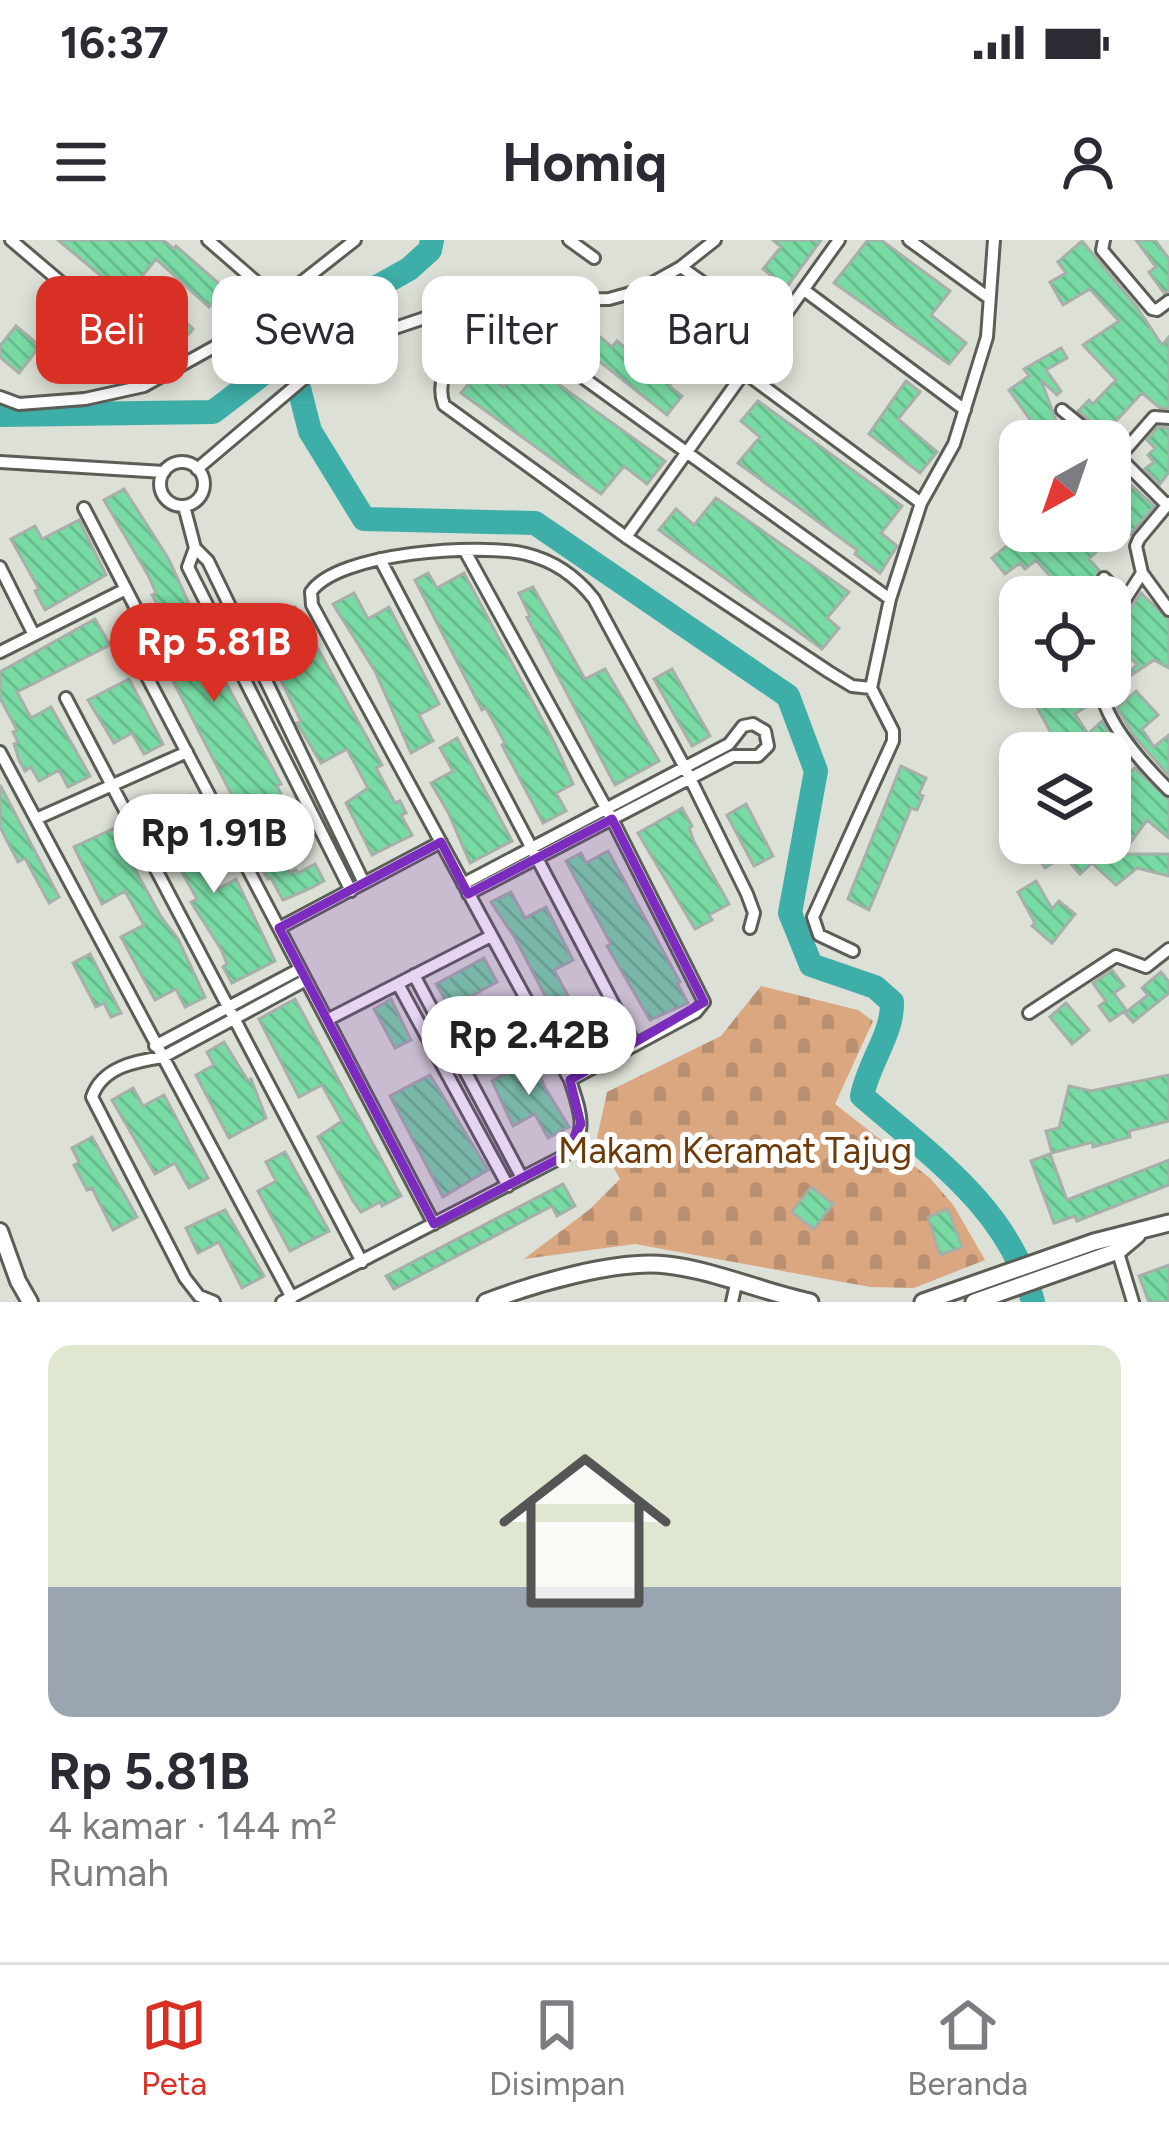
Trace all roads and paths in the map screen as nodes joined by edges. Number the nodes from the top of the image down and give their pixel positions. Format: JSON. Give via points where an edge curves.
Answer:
{"nodes":[{"id":1,"x":11,"y":240,"type":"edge"},
{"id":2,"x":208,"y":240,"type":"edge"},
{"id":3,"x":355,"y":240,"type":"edge"},
{"id":4,"x":569,"y":240,"type":"edge"},
{"id":5,"x":715,"y":240,"type":"edge"},
{"id":6,"x":839,"y":240,"type":"edge"},
{"id":7,"x":909,"y":240,"type":"edge"},
{"id":8,"x":994,"y":240,"type":"edge"},
{"id":9,"x":1104,"y":240,"type":"edge"},
{"id":10,"x":594,"y":258,"type":"dead end"},
{"id":11,"x":681,"y":267,"type":"junction"},
{"id":12,"x":53,"y":276,"type":"edge"},
{"id":13,"x":249,"y":276,"type":"edge"},
{"id":14,"x":308,"y":276,"type":"edge"},
{"id":15,"x":694,"y":276,"type":"edge"},
{"id":16,"x":804,"y":290,"type":"junction"},
{"id":17,"x":989,"y":298,"type":"junction"},
{"id":18,"x":1169,"y":301,"type":"edge"},
{"id":19,"x":793,"y":305,"type":"edge"},
{"id":20,"x":148,"y":384,"type":"edge"},
{"id":21,"x":736,"y":384,"type":"edge"},
{"id":22,"x":760,"y":384,"type":"edge"},
{"id":23,"x":0,"y":398,"type":"edge"},
{"id":24,"x":965,"y":410,"type":"junction"},
{"id":25,"x":1062,"y":410,"type":"dead end"},
{"id":26,"x":1169,"y":418,"type":"edge"},
{"id":27,"x":1074,"y":420,"type":"edge"},
{"id":28,"x":1131,"y":438,"type":"edge"},
{"id":29,"x":688,"y":453,"type":"junction"},
{"id":30,"x":0,"y":462,"type":"edge"},
{"id":31,"x":197,"y":469,"type":"junction"},
{"id":32,"x":1131,"y":469,"type":"edge"},
{"id":33,"x":164,"y":472,"type":"junction"},
{"id":34,"x":922,"y":502,"type":"junction"},
{"id":35,"x":1168,"y":504,"type":"edge"},
{"id":36,"x":184,"y":506,"type":"junction"},
{"id":37,"x":84,"y":508,"type":"dead end"},
{"id":38,"x":626,"y":537,"type":"junction"},
{"id":39,"x":195,"y":548,"type":"junction"},
{"id":40,"x":465,"y":551,"type":"junction"},
{"id":41,"x":380,"y":559,"type":"junction"},
{"id":42,"x":0,"y":568,"type":"edge"},
{"id":43,"x":1142,"y":572,"type":"junction"},
{"id":44,"x":126,"y":589,"type":"junction"},
{"id":45,"x":1131,"y":589,"type":"edge"},
{"id":46,"x":890,"y":599,"type":"junction"},
{"id":47,"x":1169,"y":610,"type":"edge"},
{"id":48,"x":145,"y":626,"type":"dead end"},
{"id":49,"x":34,"y":635,"type":"junction"},
{"id":50,"x":131,"y":646,"type":"dead end"},
{"id":51,"x":0,"y":652,"type":"edge"},
{"id":52,"x":871,"y":688,"type":"junction"},
{"id":53,"x":66,"y":698,"type":"dead end"},
{"id":54,"x":1107,"y":708,"type":"edge"},
{"id":55,"x":187,"y":752,"type":"junction"},
{"id":56,"x":1,"y":757,"type":"edge"},
{"id":57,"x":687,"y":772,"type":"junction"},
{"id":58,"x":115,"y":784,"type":"junction"},
{"id":59,"x":1169,"y":790,"type":"edge"},
{"id":60,"x":609,"y":814,"type":"junction"},
{"id":61,"x":36,"y":819,"type":"junction"},
{"id":62,"x":441,"y":842,"type":"junction"},
{"id":63,"x":537,"y":852,"type":"junction"},
{"id":64,"x":364,"y":884,"type":"junction"},
{"id":65,"x":465,"y":889,"type":"junction"},
{"id":66,"x":351,"y":891,"type":"junction"},
{"id":67,"x":279,"y":928,"type":"junction"},
{"id":68,"x":750,"y":928,"type":"dead end"},
{"id":69,"x":490,"y":936,"type":"junction"},
{"id":70,"x":1169,"y":949,"type":"edge"},
{"id":71,"x":853,"y":951,"type":"dead end"},
{"id":72,"x":303,"y":975,"type":"junction"},
{"id":73,"x":414,"y":975,"type":"junction"},
{"id":74,"x":398,"y":984,"type":"junction"},
{"id":75,"x":233,"y":1012,"type":"junction"},
{"id":76,"x":1029,"y":1013,"type":"dead end"},
{"id":77,"x":327,"y":1020,"type":"junction"},
{"id":78,"x":157,"y":1044,"type":"junction"},
{"id":79,"x":635,"y":1045,"type":"junction"},
{"id":80,"x":163,"y":1057,"type":"junction"},
{"id":81,"x":141,"y":1060,"type":"junction"},
{"id":82,"x":570,"y":1080,"type":"junction"},
{"id":83,"x":522,"y":1178,"type":"junction"},
{"id":84,"x":508,"y":1186,"type":"junction"},
{"id":85,"x":1169,"y":1222,"type":"edge"},
{"id":86,"x":434,"y":1224,"type":"junction"},
{"id":87,"x":0,"y":1231,"type":"edge"},
{"id":88,"x":1116,"y":1244,"type":"junction"},
{"id":89,"x":362,"y":1262,"type":"junction"},
{"id":90,"x":736,"y":1284,"type":"junction"},
{"id":91,"x":971,"y":1294,"type":"edge"},
{"id":92,"x":287,"y":1300,"type":"edge"},
{"id":93,"x":30,"y":1302,"type":"edge"},
{"id":94,"x":214,"y":1302,"type":"edge"},
{"id":95,"x":486,"y":1302,"type":"edge"},
{"id":96,"x":732,"y":1302,"type":"edge"},
{"id":97,"x":810,"y":1302,"type":"edge"},
{"id":98,"x":922,"y":1302,"type":"edge"},
{"id":99,"x":1133,"y":1302,"type":"edge"}],
"edges":[{"from":1,"to":12,"type":"street"},
{"from":2,"to":13,"type":"street"},
{"from":3,"to":14,"type":"street"},
{"from":4,"to":10,"type":"street"},
{"from":5,"to":11,"type":"street"},
{"from":6,"to":16,"type":"street"},
{"from":7,"to":17,"type":"street"},
{"from":8,"to":17,"type":"street"},
{"from":9,"to":18,"type":"street","via":[[1102,250],[1157,310]]},
{"from":11,"to":15,"type":"street"},
{"from":11,"to":31,"type":"street","via":[[609,298],[478,300],[425,316],[326,360]]},
{"from":16,"to":19,"type":"street"},
{"from":16,"to":24,"type":"street"},
{"from":17,"to":24,"type":"street","via":[[987,337]]},
{"from":20,"to":23,"type":"street","via":[[85,399]]},
{"from":21,"to":29,"type":"street"},
{"from":22,"to":34,"type":"street"},
{"from":24,"to":34,"type":"street"},
{"from":25,"to":27,"type":"street"},
{"from":26,"to":28,"type":"street","via":[[1154,417]]},
{"from":29,"to":38,"type":"street"},
{"from":29,"to":38,"type":"street","via":[[517,332],[477,343],[444,369],[444,406]]},
{"from":29,"to":46,"type":"street"},
{"from":30,"to":33,"type":"street"},
{"from":31,"to":33,"type":"street","via":[[179,463]]},
{"from":31,"to":36,"type":"street","via":[[202,491]]},
{"from":32,"to":35,"type":"street"},
{"from":33,"to":36,"type":"street","via":[[162,494]]},
{"from":34,"to":46,"type":"street"},
{"from":35,"to":43,"type":"street","via":[[1136,546]]},
{"from":36,"to":39,"type":"street"},
{"from":37,"to":44,"type":"street"},
{"from":38,"to":52,"type":"street","via":[[852,686]]},
{"from":39,"to":64,"type":"street","via":[[208,560]]},
{"from":39,"to":66,"type":"street","via":[[188,566]]},
{"from":40,"to":41,"type":"street"},
{"from":40,"to":57,"type":"street","via":[[524,553],[578,578]]},
{"from":40,"to":60,"type":"street"},
{"from":41,"to":62,"type":"street","via":[[319,582],[310,598]]},
{"from":41,"to":63,"type":"street"},
{"from":42,"to":49,"type":"street"},
{"from":43,"to":45,"type":"street"},
{"from":43,"to":47,"type":"street"},
{"from":44,"to":48,"type":"street"},
{"from":44,"to":49,"type":"street"},
{"from":46,"to":52,"type":"street"},
{"from":49,"to":51,"type":"street"},
{"from":50,"to":55,"type":"street"},
{"from":52,"to":71,"type":"street","via":[[893,741],[813,917],[819,935]]},
{"from":53,"to":58,"type":"street"},
{"from":54,"to":59,"type":"street"},
{"from":55,"to":58,"type":"street"},
{"from":55,"to":67,"type":"street"},
{"from":56,"to":61,"type":"street"},
{"from":57,"to":57,"type":"street","via":[[747,724],[767,735],[758,756]]},
{"from":57,"to":60,"type":"street"},
{"from":57,"to":68,"type":"street","via":[[747,894]]},
{"from":58,"to":61,"type":"street"},
{"from":58,"to":75,"type":"street"},
{"from":60,"to":63,"type":"street"},
{"from":60,"to":79,"type":"street","via":[[704,1002]]},
{"from":61,"to":78,"type":"street"},
{"from":62,"to":64,"type":"street"},
{"from":62,"to":65,"type":"street"},
{"from":63,"to":65,"type":"street"},
{"from":63,"to":79,"type":"street"},
{"from":64,"to":66,"type":"street"},
{"from":65,"to":69,"type":"street"},
{"from":66,"to":67,"type":"street"},
{"from":67,"to":72,"type":"street"},
{"from":69,"to":73,"type":"street"},
{"from":69,"to":82,"type":"street"},
{"from":70,"to":76,"type":"street","via":[[1146,967],[1116,956]]},
{"from":72,"to":75,"type":"street"},
{"from":72,"to":77,"type":"street"},
{"from":73,"to":74,"type":"street"},
{"from":73,"to":83,"type":"street"},
{"from":74,"to":77,"type":"street"},
{"from":74,"to":84,"type":"street"},
{"from":75,"to":78,"type":"street"},
{"from":75,"to":80,"type":"street"},
{"from":75,"to":89,"type":"street"},
{"from":77,"to":86,"type":"street"},
{"from":78,"to":80,"type":"street"},
{"from":78,"to":81,"type":"street"},
{"from":79,"to":82,"type":"street"},
{"from":80,"to":81,"type":"street"},
{"from":80,"to":92,"type":"street"},
{"from":81,"to":94,"type":"street","via":[[107,1075],[95,1087],[94,1106],[185,1278]]},
{"from":82,"to":83,"type":"street","via":[[581,1113],[576,1146]]},
{"from":83,"to":84,"type":"street"},
{"from":84,"to":86,"type":"street"},
{"from":85,"to":88,"type":"main road"},
{"from":86,"to":89,"type":"street"},
{"from":87,"to":93,"type":"street"},
{"from":88,"to":91,"type":"main road","via":[[1057,1274]]},
{"from":88,"to":91,"type":"main road","via":[[1050,1257]]},
{"from":88,"to":99,"type":"street"},
{"from":89,"to":92,"type":"street"},
{"from":90,"to":95,"type":"main road","via":[[665,1264],[584,1274]]},
{"from":90,"to":96,"type":"street"},
{"from":90,"to":97,"type":"main road"},
{"from":91,"to":98,"type":"main road"}]}
